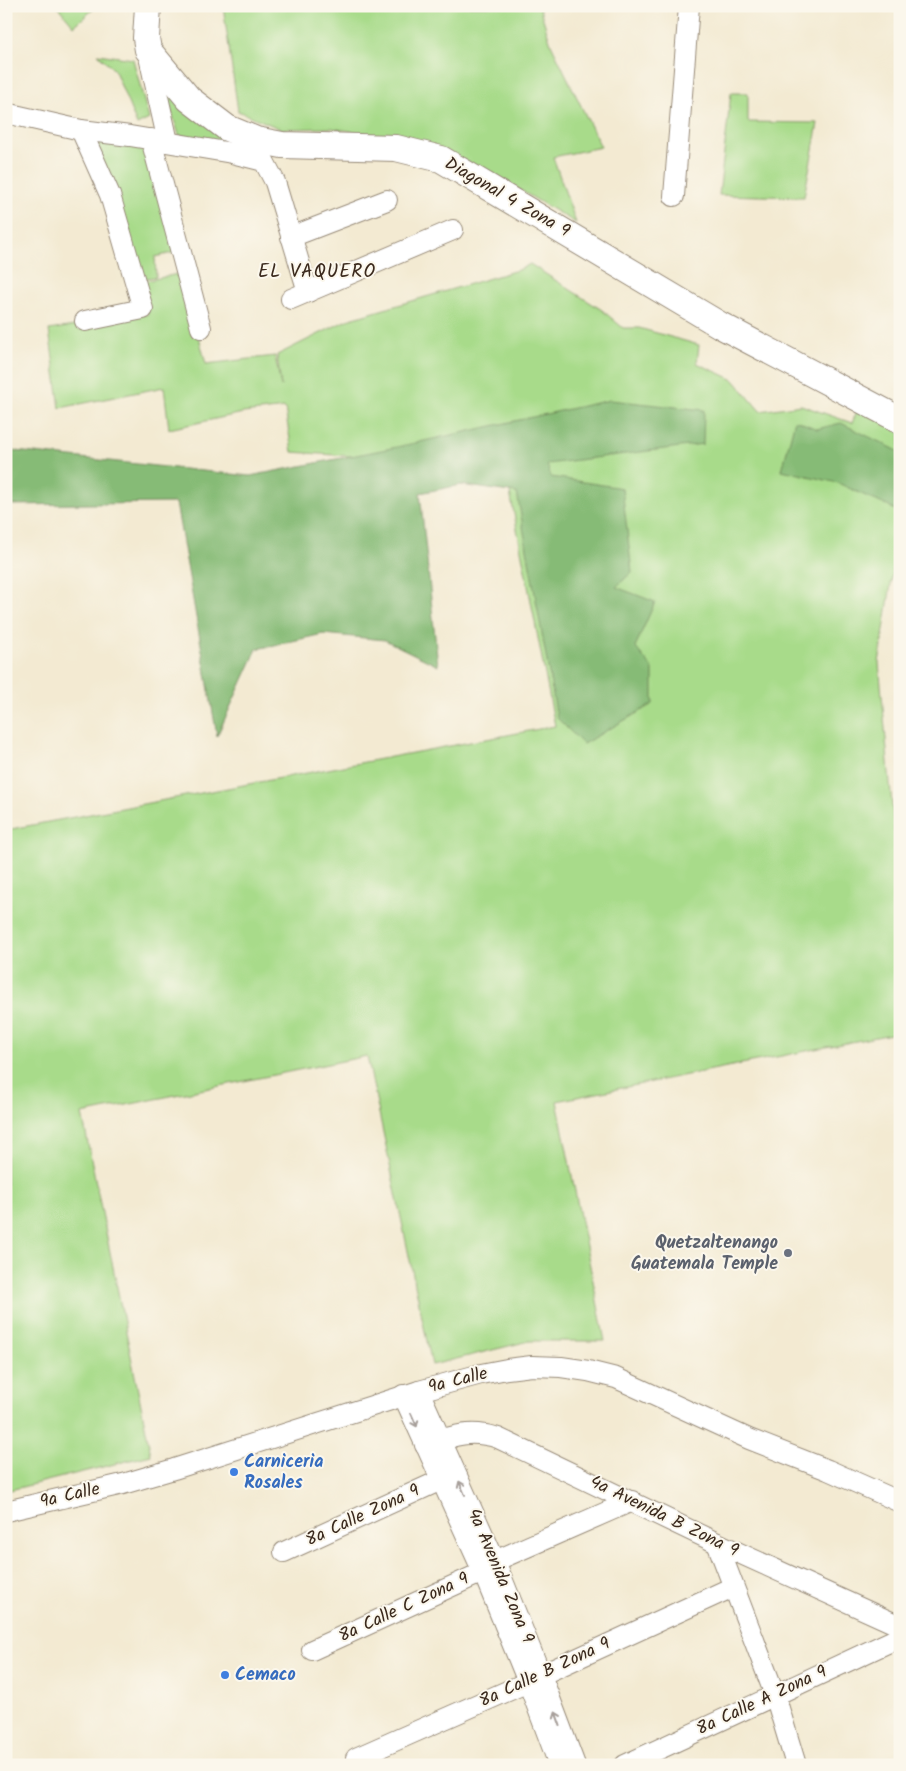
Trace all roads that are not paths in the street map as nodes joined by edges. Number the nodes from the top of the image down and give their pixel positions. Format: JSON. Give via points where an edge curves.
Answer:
{"nodes":[{"id":1,"x":148,"y":6,"type":"edge"},
{"id":2,"x":689,"y":6,"type":"edge"},
{"id":3,"x":148,"y":50,"type":"junction"},
{"id":4,"x":6,"y":113,"type":"edge"},
{"id":5,"x":82,"y":130,"type":"junction"},
{"id":6,"x":159,"y":141,"type":"junction"},
{"id":7,"x":674,"y":196,"type":"dead end"},
{"id":8,"x":387,"y":200,"type":"dead end"},
{"id":9,"x":453,"y":230,"type":"dead end"},
{"id":10,"x":291,"y":238,"type":"junction"},
{"id":11,"x":85,"y":321,"type":"dead end"},
{"id":12,"x":201,"y":328,"type":"dead end"},
{"id":13,"x":900,"y":420,"type":"edge"},
{"id":14,"x":411,"y":1393,"type":"junction"},
{"id":15,"x":433,"y":1442,"type":"junction"},
{"id":16,"x":441,"y":1480,"type":"junction"},
{"id":17,"x":632,"y":1501,"type":"junction"},
{"id":18,"x":900,"y":1502,"type":"edge"},
{"id":19,"x":6,"y":1512,"type":"edge"},
{"id":20,"x":717,"y":1543,"type":"junction"},
{"id":21,"x":284,"y":1552,"type":"dead end"},
{"id":22,"x":489,"y":1567,"type":"junction"},
{"id":23,"x":733,"y":1587,"type":"junction"},
{"id":24,"x":900,"y":1626,"type":"edge"},
{"id":25,"x":900,"y":1637,"type":"edge"},
{"id":26,"x":312,"y":1650,"type":"dead end"},
{"id":27,"x":535,"y":1678,"type":"junction"},
{"id":28,"x":775,"y":1695,"type":"junction"},
{"id":29,"x":356,"y":1758,"type":"dead end"},
{"id":30,"x":559,"y":1765,"type":"edge"},
{"id":31,"x":575,"y":1765,"type":"edge"},
{"id":32,"x":625,"y":1765,"type":"edge"},
{"id":33,"x":796,"y":1765,"type":"edge"}],
"edges":[{"from":1,"to":3,"type":"main road"},
{"from":2,"to":7,"type":"street"},
{"from":3,"to":6,"type":"street"},
{"from":3,"to":13,"type":"main road","name":"Diagonal 4 Zona 9","via":[[189,99],[227,128],[256,140],[282,145],[396,148],[442,159],[720,325]]},
{"from":4,"to":5,"type":"street"},
{"from":5,"to":6,"type":"street"},
{"from":5,"to":11,"type":"street","via":[[110,194],[143,309]]},
{"from":6,"to":10,"type":"street","via":[[264,161],[275,182]]},
{"from":6,"to":12,"type":"street"},
{"from":8,"to":10,"type":"street"},
{"from":9,"to":10,"type":"street","via":[[300,295]]},
{"from":14,"to":15,"type":"street","name":"4a Avenida Zona 9"},
{"from":14,"to":18,"type":"street","name":"9a Calle","via":[[507,1369],[532,1366],[588,1370],[632,1384],[749,1439]]},
{"from":14,"to":19,"type":"street","name":"9a Calle","via":[[123,1484]]},
{"from":15,"to":16,"type":"street","name":"4a Avenida Zona 9"},
{"from":15,"to":17,"type":"street","name":"4a Avenida B Zona 9","via":[[459,1434],[485,1433]]},
{"from":22,"to":15,"type":"street","name":"4a Avenida Zona 9","one_way":true},
{"from":16,"to":21,"type":"street","name":"8a Calle Zona 9"},
{"from":16,"to":22,"type":"street","name":"4a Avenida Zona 9"},
{"from":17,"to":20,"type":"street","name":"4a Avenida B Zona 9"},
{"from":17,"to":22,"type":"street","name":"8a Calle C Zona 9"},
{"from":20,"to":23,"type":"street"},
{"from":20,"to":24,"type":"street","name":"4a Avenida B Zona 9"},
{"from":22,"to":26,"type":"street","name":"8a Calle C Zona 9"},
{"from":22,"to":27,"type":"street","name":"4a Avenida Zona 9"},
{"from":23,"to":27,"type":"street","name":"8a Calle B Zona 9"},
{"from":23,"to":28,"type":"street"},
{"from":25,"to":28,"type":"street","name":"8a Calle A Zona 9"},
{"from":27,"to":29,"type":"street","name":"8a Calle B Zona 9"},
{"from":27,"to":30,"type":"street","name":"4a Avenida Zona 9"},
{"from":31,"to":27,"type":"street","name":"4a Avenida Zona 9","one_way":true},
{"from":28,"to":32,"type":"street","name":"8a Calle A Zona 9"},
{"from":28,"to":33,"type":"street"}]}
